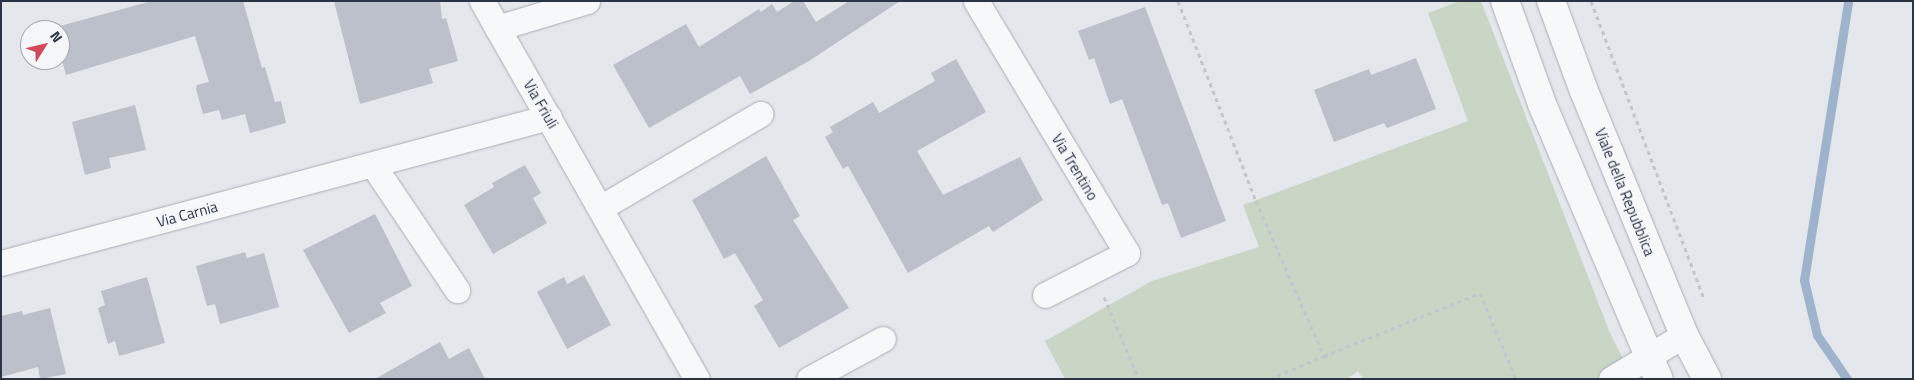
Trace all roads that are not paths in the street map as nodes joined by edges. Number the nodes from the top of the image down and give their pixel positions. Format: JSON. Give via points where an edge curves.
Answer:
{"nodes":[{"id":1,"x":482,"y":1,"type":"edge"},
{"id":2,"x":587,"y":1,"type":"edge"},
{"id":3,"x":976,"y":1,"type":"edge"},
{"id":4,"x":1505,"y":1,"type":"edge"},
{"id":5,"x":1551,"y":1,"type":"edge"},
{"id":6,"x":497,"y":28,"type":"junction"},
{"id":7,"x":760,"y":114,"type":"dead end"},
{"id":8,"x":549,"y":117,"type":"junction"},
{"id":9,"x":374,"y":165,"type":"junction"},
{"id":10,"x":600,"y":208,"type":"junction"},
{"id":11,"x":1,"y":264,"type":"edge"},
{"id":12,"x":457,"y":290,"type":"dead end"},
{"id":13,"x":1045,"y":295,"type":"dead end"},
{"id":14,"x":1684,"y":335,"type":"junction"},
{"id":15,"x":883,"y":339,"type":"dead end"},
{"id":16,"x":1647,"y":355,"type":"junction"},
{"id":17,"x":697,"y":379,"type":"edge"},
{"id":18,"x":810,"y":379,"type":"edge"},
{"id":19,"x":1611,"y":379,"type":"edge"},
{"id":20,"x":1659,"y":379,"type":"edge"},
{"id":21,"x":1707,"y":379,"type":"edge"}],
"edges":[{"from":1,"to":6,"type":"street","name":"Via Friuli"},
{"from":2,"to":6,"type":"street"},
{"from":3,"to":13,"type":"street","name":"Via Trentino","via":[[1126,253]]},
{"from":4,"to":16,"type":"street","via":[[1542,104]]},
{"from":5,"to":14,"type":"street","name":"Viale della Repubblica","via":[[1584,91]]},
{"from":6,"to":8,"type":"street","name":"Via Friuli"},
{"from":7,"to":10,"type":"street"},
{"from":8,"to":9,"type":"street","name":"Via Carnia"},
{"from":8,"to":10,"type":"street","name":"Via Friuli"},
{"from":9,"to":11,"type":"street","name":"Via Carnia"},
{"from":9,"to":12,"type":"street"},
{"from":10,"to":17,"type":"street","name":"Via Friuli"},
{"from":14,"to":16,"type":"street"},
{"from":14,"to":21,"type":"street","name":"Viale della Repubblica"},
{"from":15,"to":18,"type":"street"},
{"from":16,"to":19,"type":"street"},
{"from":16,"to":20,"type":"street"}]}
